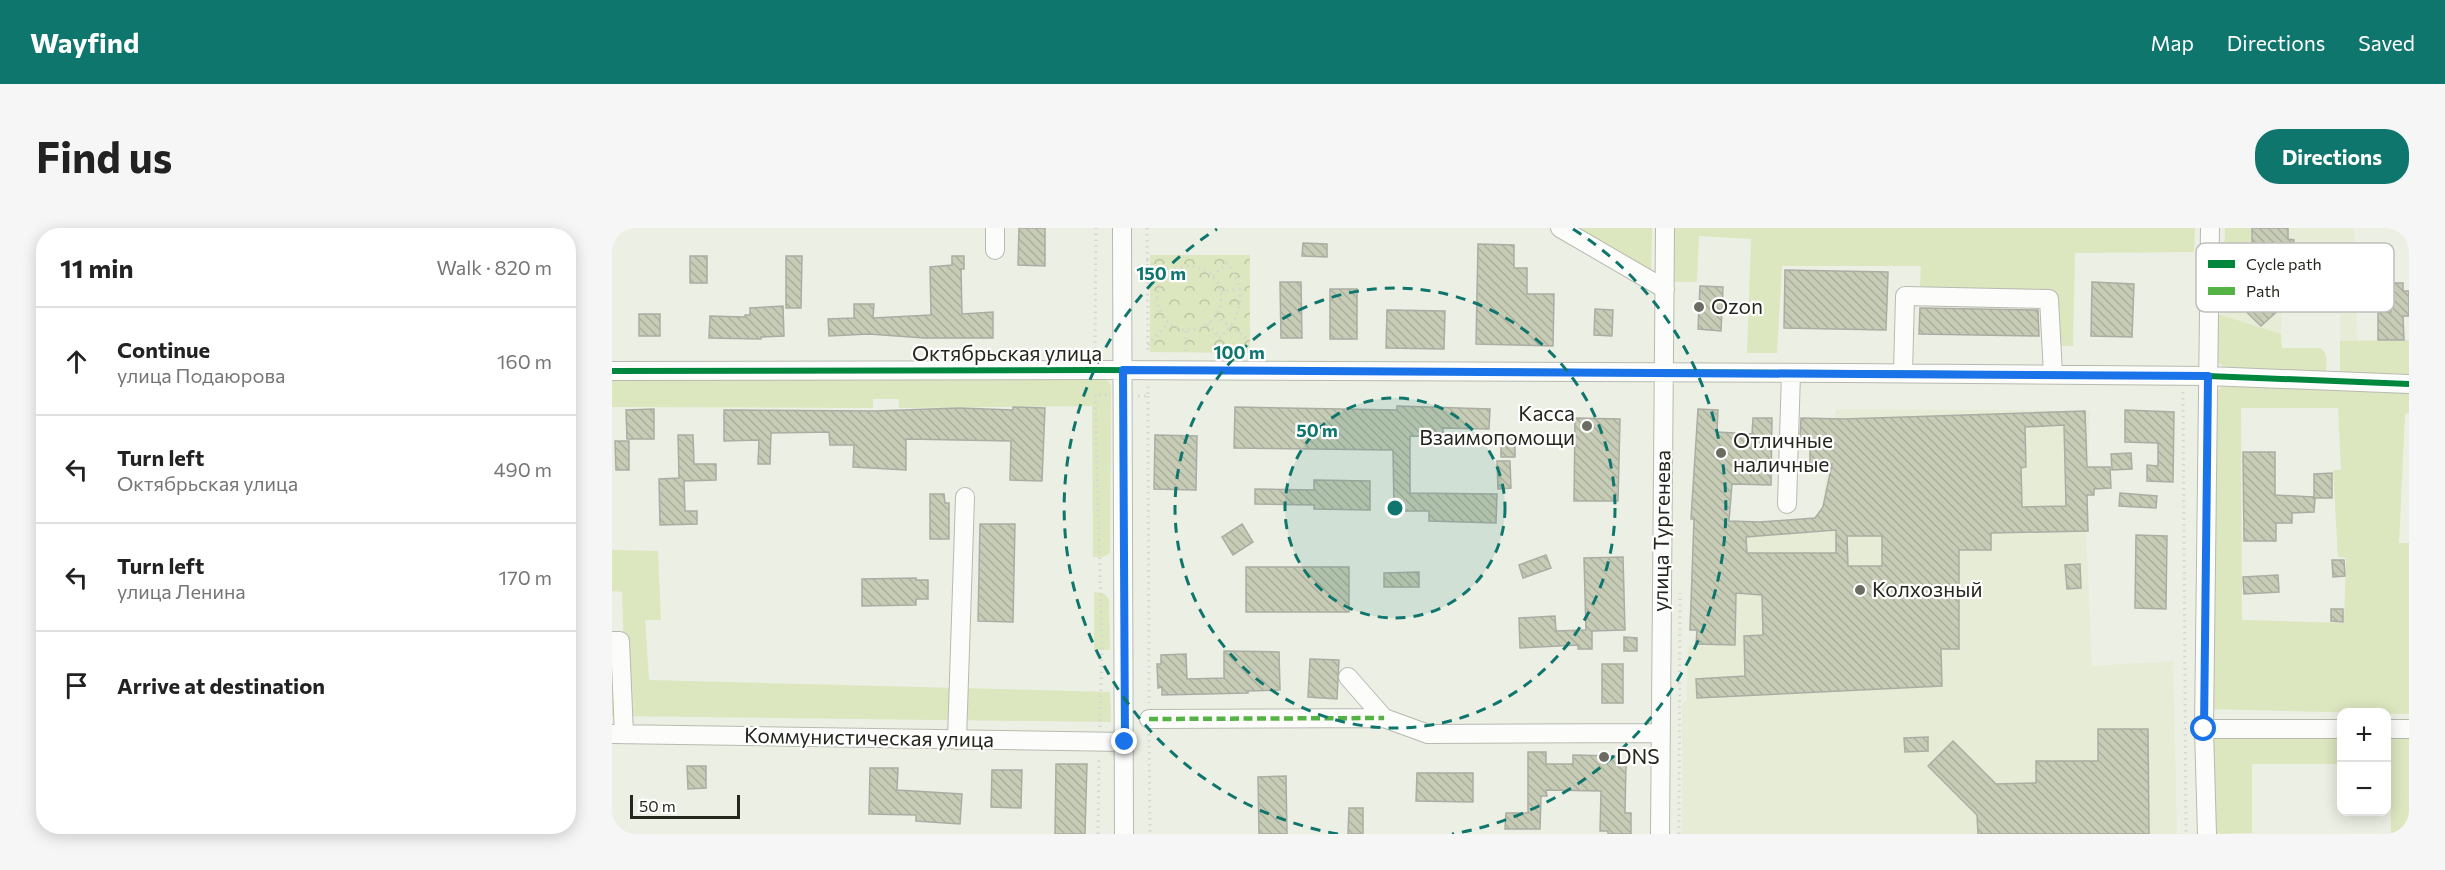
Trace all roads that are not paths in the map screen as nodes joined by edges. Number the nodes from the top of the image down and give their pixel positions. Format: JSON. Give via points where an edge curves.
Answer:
{"nodes":[{"id":1,"x":995,"y":228,"type":"edge"},
{"id":2,"x":1122,"y":228,"type":"edge"},
{"id":3,"x":1560,"y":228,"type":"edge"},
{"id":4,"x":1665,"y":228,"type":"edge"},
{"id":5,"x":2210,"y":228,"type":"edge"},
{"id":6,"x":2210,"y":243,"type":"edge"},
{"id":7,"x":995,"y":250,"type":"dead end"},
{"id":8,"x":1665,"y":289,"type":"junction"},
{"id":9,"x":2209,"y":312,"type":"edge"},
{"id":10,"x":1123,"y":370,"type":"junction"},
{"id":11,"x":612,"y":371,"type":"edge"},
{"id":12,"x":1663,"y":373,"type":"junction"},
{"id":13,"x":1791,"y":373,"type":"junction"},
{"id":14,"x":1903,"y":373,"type":"junction"},
{"id":15,"x":2053,"y":375,"type":"junction"},
{"id":16,"x":2208,"y":376,"type":"junction"},
{"id":17,"x":2409,"y":384,"type":"edge"},
{"id":18,"x":965,"y":497,"type":"dead end"},
{"id":19,"x":1787,"y":504,"type":"dead end"},
{"id":20,"x":612,"y":641,"type":"edge"},
{"id":21,"x":1348,"y":677,"type":"dead end"},
{"id":22,"x":1384,"y":718,"type":"junction"},
{"id":23,"x":1149,"y":719,"type":"road end"},
{"id":24,"x":2204,"y":729,"type":"junction"},
{"id":25,"x":2337,"y":729,"type":"edge"},
{"id":26,"x":2391,"y":729,"type":"edge"},
{"id":27,"x":2409,"y":729,"type":"edge"},
{"id":28,"x":1659,"y":733,"type":"junction"},
{"id":29,"x":618,"y":734,"type":"edge"},
{"id":30,"x":957,"y":740,"type":"junction"},
{"id":31,"x":1125,"y":742,"type":"junction"},
{"id":32,"x":1124,"y":834,"type":"edge"},
{"id":33,"x":1660,"y":834,"type":"edge"},
{"id":34,"x":2207,"y":834,"type":"edge"}],
"edges":[{"from":1,"to":7,"type":"street"},
{"from":2,"to":10,"type":"street"},
{"from":3,"to":8,"type":"street"},
{"from":4,"to":8,"type":"street","name":"улица Тургенева"},
{"from":5,"to":6,"type":"street"},
{"from":8,"to":12,"type":"street","name":"улица Тургенева"},
{"from":9,"to":16,"type":"street"},
{"from":10,"to":11,"type":"street","name":"Октябрьская улица"},
{"from":10,"to":12,"type":"street","name":"Октябрьская улица"},
{"from":10,"to":31,"type":"street"},
{"from":12,"to":13,"type":"street","name":"Октябрьская улица"},
{"from":12,"to":28,"type":"street","name":"улица Тургенева"},
{"from":13,"to":14,"type":"street","name":"Октябрьская улица"},
{"from":13,"to":19,"type":"street"},
{"from":14,"to":15,"type":"street","name":"Октябрьская улица"},
{"from":14,"to":15,"type":"street","via":[[1905,296],[2049,299]]},
{"from":15,"to":16,"type":"street","name":"Октябрьская улица"},
{"from":16,"to":17,"type":"street","name":"Октябрьская улица"},
{"from":16,"to":24,"type":"street"},
{"from":18,"to":30,"type":"street"},
{"from":20,"to":29,"type":"street","via":[[620,641]]},
{"from":21,"to":22,"type":"street"},
{"from":22,"to":23,"type":"street"},
{"from":22,"to":28,"type":"street","via":[[1428,734]]},
{"from":24,"to":25,"type":"street"},
{"from":24,"to":34,"type":"street"},
{"from":26,"to":27,"type":"street"},
{"from":28,"to":33,"type":"street","name":"улица Тургенева"},
{"from":29,"to":30,"type":"street","name":"Коммунистическая улица"},
{"from":30,"to":31,"type":"street","name":"Коммунистическая улица"},
{"from":31,"to":32,"type":"street"}]}
